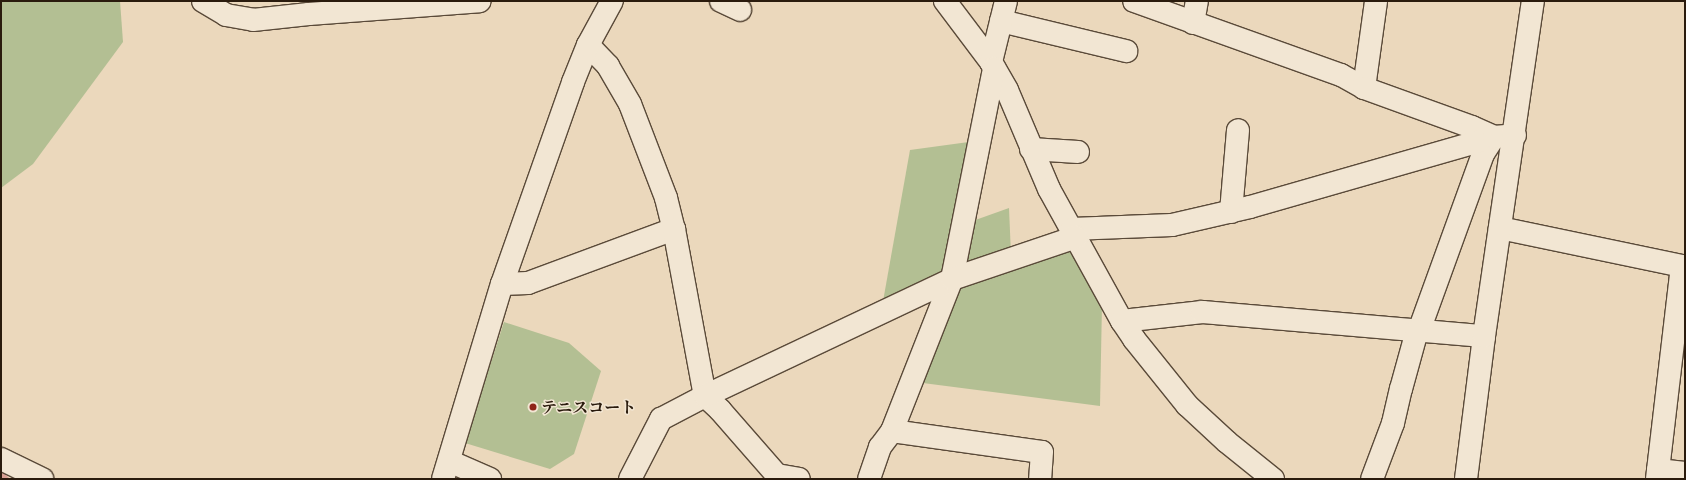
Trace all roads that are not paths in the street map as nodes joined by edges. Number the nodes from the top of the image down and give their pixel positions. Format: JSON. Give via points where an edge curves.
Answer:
{"nodes":[{"id":1,"x":203,"y":1,"type":"edge"},
{"id":2,"x":480,"y":1,"type":"edge"},
{"id":3,"x":612,"y":1,"type":"edge"},
{"id":4,"x":945,"y":1,"type":"edge"},
{"id":5,"x":1134,"y":1,"type":"edge"},
{"id":6,"x":1197,"y":1,"type":"edge"},
{"id":7,"x":1376,"y":1,"type":"edge"},
{"id":8,"x":1533,"y":1,"type":"edge"},
{"id":9,"x":308,"y":7,"type":"edge"},
{"id":10,"x":1004,"y":11,"type":"edge"},
{"id":11,"x":1194,"y":23,"type":"junction"},
{"id":12,"x":588,"y":45,"type":"junction"},
{"id":13,"x":1126,"y":51,"type":"dead end"},
{"id":14,"x":992,"y":65,"type":"junction"},
{"id":15,"x":1364,"y":88,"type":"junction"},
{"id":16,"x":1238,"y":130,"type":"dead end"},
{"id":17,"x":1504,"y":136,"type":"junction"},
{"id":18,"x":1031,"y":149,"type":"junction"},
{"id":19,"x":1078,"y":152,"type":"dead end"},
{"id":20,"x":1231,"y":212,"type":"junction"},
{"id":21,"x":1500,"y":228,"type":"junction"},
{"id":22,"x":674,"y":229,"type":"junction"},
{"id":23,"x":1074,"y":233,"type":"junction"},
{"id":24,"x":1684,"y":260,"type":"edge"},
{"id":25,"x":952,"y":279,"type":"junction"},
{"id":26,"x":502,"y":284,"type":"junction"},
{"id":27,"x":1122,"y":321,"type":"junction"},
{"id":28,"x":1418,"y":331,"type":"junction"},
{"id":29,"x":1484,"y":336,"type":"junction"},
{"id":30,"x":705,"y":396,"type":"junction"},
{"id":31,"x":892,"y":431,"type":"junction"},
{"id":32,"x":1,"y":459,"type":"edge"},
{"id":33,"x":446,"y":470,"type":"edge"},
{"id":34,"x":1685,"y":473,"type":"edge"},
{"id":35,"x":1658,"y":474,"type":"edge"},
{"id":36,"x":42,"y":479,"type":"edge"},
{"id":37,"x":490,"y":479,"type":"edge"},
{"id":38,"x":630,"y":479,"type":"edge"},
{"id":39,"x":799,"y":479,"type":"edge"},
{"id":40,"x":869,"y":479,"type":"edge"},
{"id":41,"x":1040,"y":479,"type":"edge"},
{"id":42,"x":1273,"y":479,"type":"edge"},
{"id":43,"x":1372,"y":479,"type":"edge"},
{"id":44,"x":1466,"y":479,"type":"edge"}],
"edges":[{"from":1,"to":9,"type":"street","via":[[226,15],[254,20]]},
{"from":2,"to":9,"type":"street"},
{"from":3,"to":12,"type":"street"},
{"from":4,"to":14,"type":"street"},
{"from":5,"to":11,"type":"street"},
{"from":6,"to":11,"type":"street"},
{"from":7,"to":15,"type":"street"},
{"from":8,"to":17,"type":"street"},
{"from":10,"to":13,"type":"street"},
{"from":10,"to":14,"type":"street"},
{"from":11,"to":15,"type":"street","via":[[1341,75]]},
{"from":12,"to":22,"type":"street","via":[[608,66],[630,104],[666,198]]},
{"from":12,"to":26,"type":"street"},
{"from":14,"to":18,"type":"street","via":[[1007,90]]},
{"from":14,"to":25,"type":"street"},
{"from":15,"to":17,"type":"street"},
{"from":16,"to":20,"type":"street"},
{"from":17,"to":20,"type":"street"},
{"from":17,"to":21,"type":"street"},
{"from":17,"to":28,"type":"street","via":[[1483,154]]},
{"from":18,"to":19,"type":"street"},
{"from":18,"to":23,"type":"street","via":[[1049,189]]},
{"from":20,"to":23,"type":"street","via":[[1172,225]]},
{"from":21,"to":24,"type":"street"},
{"from":21,"to":29,"type":"street"},
{"from":22,"to":26,"type":"street","via":[[528,283]]},
{"from":22,"to":30,"type":"street"},
{"from":23,"to":25,"type":"street"},
{"from":23,"to":27,"type":"street"},
{"from":24,"to":35,"type":"street"},
{"from":25,"to":30,"type":"street"},
{"from":25,"to":31,"type":"street"},
{"from":26,"to":33,"type":"street"},
{"from":27,"to":28,"type":"street","via":[[1202,312]]},
{"from":27,"to":42,"type":"street","via":[[1186,405]]},
{"from":28,"to":29,"type":"street"},
{"from":28,"to":43,"type":"street","via":[[1400,389],[1393,423]]},
{"from":29,"to":44,"type":"street"},
{"from":30,"to":38,"type":"street","via":[[661,419]]},
{"from":30,"to":39,"type":"street","via":[[777,475]]},
{"from":31,"to":40,"type":"street","via":[[880,447]]},
{"from":31,"to":41,"type":"street","via":[[1042,452]]},
{"from":32,"to":36,"type":"street"},
{"from":33,"to":37,"type":"street"},
{"from":34,"to":35,"type":"street"}]}
